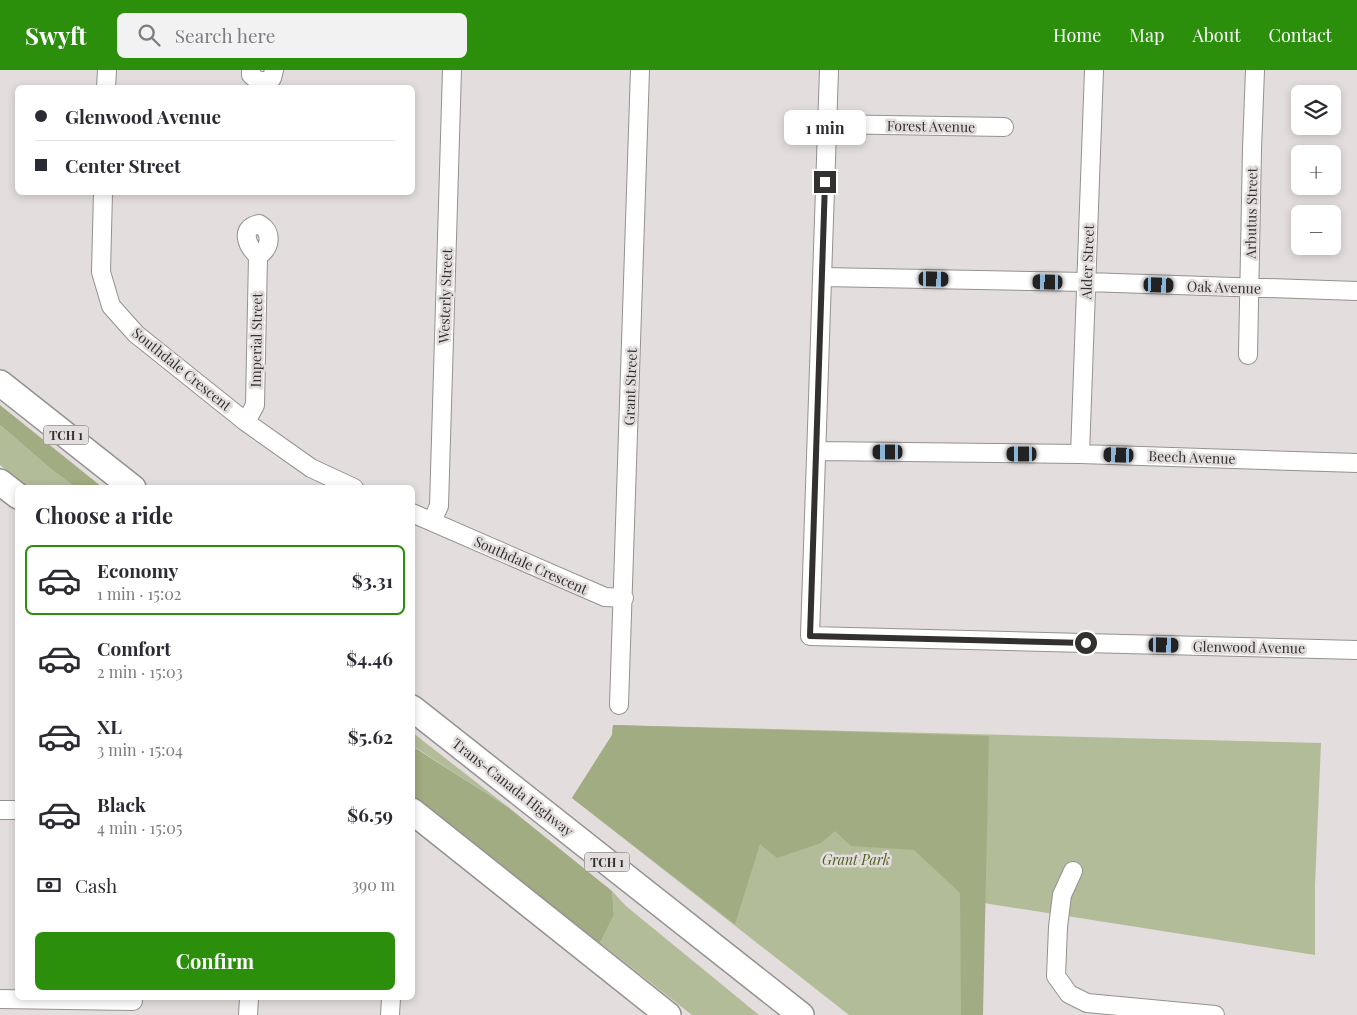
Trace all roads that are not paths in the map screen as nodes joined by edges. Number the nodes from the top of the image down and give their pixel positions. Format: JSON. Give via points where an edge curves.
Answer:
{"nodes":[{"id":1,"x":107,"y":70,"type":"edge"},
{"id":2,"x":251,"y":70,"type":"edge"},
{"id":3,"x":274,"y":70,"type":"edge"},
{"id":4,"x":452,"y":70,"type":"edge"},
{"id":5,"x":640,"y":70,"type":"edge"},
{"id":6,"x":829,"y":70,"type":"edge"},
{"id":7,"x":1094,"y":70,"type":"edge"},
{"id":8,"x":1256,"y":70,"type":"edge"},
{"id":9,"x":106,"y":85,"type":"edge"},
{"id":10,"x":827,"y":124,"type":"junction"},
{"id":11,"x":1004,"y":128,"type":"dead end"},
{"id":12,"x":103,"y":195,"type":"edge"},
{"id":13,"x":258,"y":256,"type":"dead end"},
{"id":14,"x":822,"y":277,"type":"junction"},
{"id":15,"x":1087,"y":282,"type":"junction"},
{"id":16,"x":1250,"y":287,"type":"junction"},
{"id":17,"x":1357,"y":291,"type":"edge"},
{"id":18,"x":1248,"y":356,"type":"dead end"},
{"id":19,"x":0,"y":383,"type":"edge"},
{"id":20,"x":246,"y":422,"type":"junction"},
{"id":21,"x":816,"y":452,"type":"junction"},
{"id":22,"x":1080,"y":454,"type":"junction"},
{"id":23,"x":1357,"y":462,"type":"edge"},
{"id":24,"x":0,"y":482,"type":"edge"},
{"id":25,"x":129,"y":485,"type":"edge"},
{"id":26,"x":348,"y":485,"type":"edge"},
{"id":27,"x":15,"y":494,"type":"edge"},
{"id":28,"x":415,"y":514,"type":"edge"},
{"id":29,"x":432,"y":521,"type":"junction"},
{"id":30,"x":624,"y":598,"type":"junction"},
{"id":31,"x":1357,"y":650,"type":"edge"},
{"id":32,"x":619,"y":705,"type":"dead end"},
{"id":33,"x":415,"y":710,"type":"edge"},
{"id":34,"x":0,"y":810,"type":"edge"},
{"id":35,"x":15,"y":810,"type":"edge"},
{"id":36,"x":415,"y":814,"type":"edge"},
{"id":37,"x":1073,"y":871,"type":"dead end"},
{"id":38,"x":0,"y":999,"type":"edge"},
{"id":39,"x":15,"y":1000,"type":"edge"},
{"id":40,"x":27,"y":1000,"type":"edge"},
{"id":41,"x":249,"y":1000,"type":"edge"},
{"id":42,"x":391,"y":1000,"type":"edge"},
{"id":43,"x":133,"y":1004,"type":"edge"},
{"id":44,"x":248,"y":1015,"type":"edge"},
{"id":45,"x":390,"y":1015,"type":"edge"},
{"id":46,"x":668,"y":1015,"type":"edge"},
{"id":47,"x":801,"y":1015,"type":"edge"},
{"id":48,"x":1214,"y":1015,"type":"edge"}],
"edges":[{"from":1,"to":9,"type":"street"},
{"from":2,"to":3,"type":"street","via":[[257,81],[264,82],[272,78]]},
{"from":4,"to":29,"type":"street","name":"Westerly Street","via":[[439,506]]},
{"from":5,"to":30,"type":"street","name":"Grant Street"},
{"from":6,"to":10,"type":"street"},
{"from":7,"to":15,"type":"street","name":"Alder Street"},
{"from":8,"to":16,"type":"street","name":"Arbutus Street"},
{"from":10,"to":11,"type":"street","name":"Forest Avenue"},
{"from":10,"to":14,"type":"street"},
{"from":12,"to":20,"type":"street","name":"Southdale Crescent","via":[[101,272],[112,306],[136,334]]},
{"from":13,"to":20,"type":"street","name":"Imperial Street","via":[[255,405]]},
{"from":14,"to":15,"type":"street","name":"Oak Avenue"},
{"from":14,"to":21,"type":"street"},
{"from":15,"to":16,"type":"street","name":"Oak Avenue"},
{"from":15,"to":22,"type":"street","name":"Alder Street"},
{"from":16,"to":17,"type":"street","name":"Oak Avenue"},
{"from":16,"to":18,"type":"street","name":"Arbutus Street"},
{"from":19,"to":25,"type":"highway","number":"TCH 1"},
{"from":20,"to":26,"type":"street","name":"Southdale Crescent","via":[[311,468]]},
{"from":21,"to":22,"type":"street","name":"Beech Avenue"},
{"from":21,"to":31,"type":"street","name":"Glenwood Avenue","via":[[810,636]]},
{"from":22,"to":23,"type":"street","name":"Beech Avenue"},
{"from":24,"to":27,"type":"highway"},
{"from":28,"to":29,"type":"street","name":"Southdale Crescent"},
{"from":29,"to":30,"type":"street","name":"Southdale Crescent","via":[[605,597]]},
{"from":30,"to":32,"type":"street","name":"Grant Street"},
{"from":33,"to":47,"type":"highway","name":"Trans-Canada Highway","number":"TCH 1"},
{"from":34,"to":35,"type":"street"},
{"from":36,"to":46,"type":"highway"},
{"from":37,"to":48,"type":"street","via":[[1062,895],[1056,976],[1069,994],[1087,1004]]},
{"from":38,"to":39,"type":"street"},
{"from":40,"to":43,"type":"street"},
{"from":41,"to":44,"type":"street"},
{"from":42,"to":45,"type":"street"}]}
